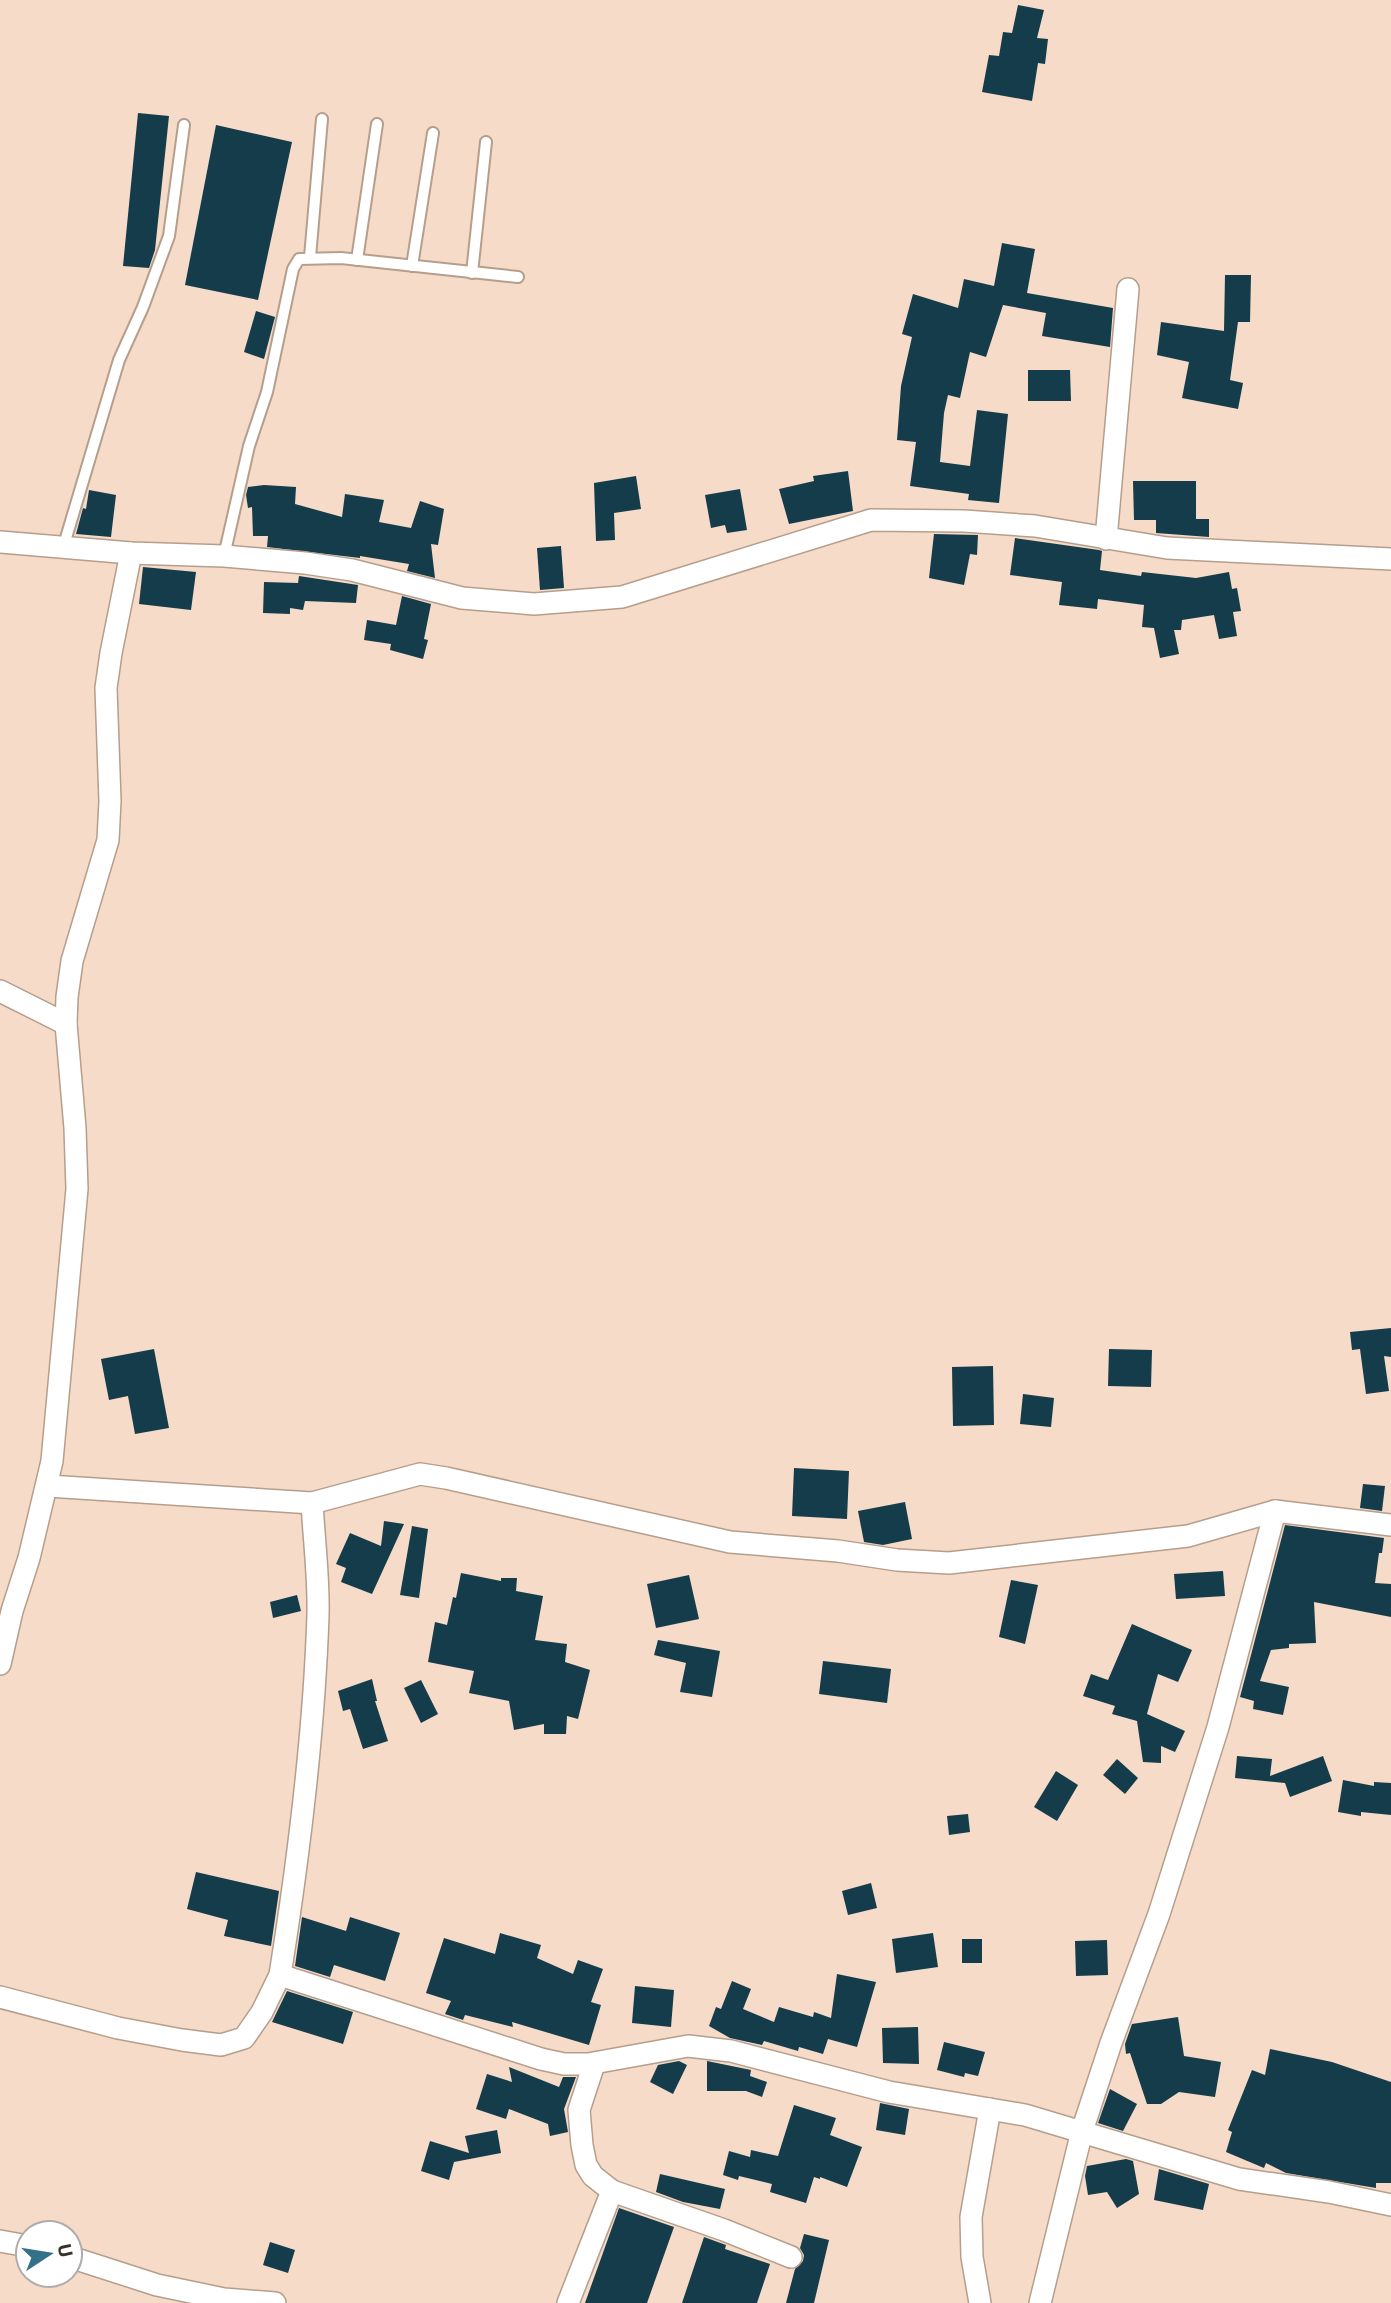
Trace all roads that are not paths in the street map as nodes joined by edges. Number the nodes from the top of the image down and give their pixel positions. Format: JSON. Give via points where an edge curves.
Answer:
{"nodes":[{"id":1,"x":322,"y":119,"type":"dead end"},
{"id":2,"x":377,"y":124,"type":"dead end"},
{"id":3,"x":184,"y":125,"type":"dead end"},
{"id":4,"x":433,"y":133,"type":"dead end"},
{"id":5,"x":486,"y":142,"type":"dead end"},
{"id":6,"x":310,"y":257,"type":"junction"},
{"id":7,"x":357,"y":260,"type":"junction"},
{"id":8,"x":412,"y":266,"type":"junction"},
{"id":9,"x":472,"y":272,"type":"junction"},
{"id":10,"x":518,"y":277,"type":"dead end"},
{"id":11,"x":1128,"y":289,"type":"dead end"},
{"id":12,"x":1106,"y":539,"type":"junction"},
{"id":13,"x":0,"y":542,"type":"edge"},
{"id":14,"x":63,"y":548,"type":"junction"},
{"id":15,"x":131,"y":553,"type":"junction"},
{"id":16,"x":225,"y":556,"type":"junction"},
{"id":17,"x":1391,"y":559,"type":"edge"},
{"id":18,"x":0,"y":990,"type":"edge"},
{"id":19,"x":65,"y":1024,"type":"junction"},
{"id":20,"x":48,"y":1486,"type":"junction"},
{"id":21,"x":312,"y":1503,"type":"junction"},
{"id":22,"x":1275,"y":1511,"type":"junction"},
{"id":23,"x":1391,"y":1525,"type":"edge"},
{"id":24,"x":0,"y":1664,"type":"edge"},
{"id":25,"x":280,"y":1975,"type":"junction"},
{"id":26,"x":0,"y":1997,"type":"edge"},
{"id":27,"x":594,"y":2064,"type":"junction"},
{"id":28,"x":990,"y":2109,"type":"junction"},
{"id":29,"x":1082,"y":2131,"type":"junction"},
{"id":30,"x":612,"y":2191,"type":"junction"},
{"id":31,"x":1391,"y":2205,"type":"edge"},
{"id":32,"x":792,"y":2257,"type":"dead end"},
{"id":33,"x":84,"y":2262,"type":"edge"},
{"id":34,"x":275,"y":2303,"type":"edge"},
{"id":35,"x":568,"y":2303,"type":"edge"},
{"id":36,"x":980,"y":2303,"type":"edge"},
{"id":37,"x":1040,"y":2303,"type":"edge"}],
"edges":[{"from":1,"to":6,"type":"lane"},
{"from":2,"to":7,"type":"lane"},
{"from":3,"to":14,"type":"lane","via":[[169,236],[119,359]]},
{"from":4,"to":8,"type":"lane"},
{"from":5,"to":9,"type":"lane"},
{"from":6,"to":7,"type":"lane"},
{"from":6,"to":16,"type":"lane","via":[[295,263]]},
{"from":7,"to":8,"type":"lane"},
{"from":8,"to":9,"type":"lane"},
{"from":9,"to":10,"type":"lane"},
{"from":11,"to":12,"type":"street"},
{"from":12,"to":16,"type":"street","via":[[1035,526],[870,520],[622,597],[534,604],[462,598],[352,570]]},
{"from":12,"to":17,"type":"street","via":[[1167,548]]},
{"from":13,"to":14,"type":"street"},
{"from":14,"to":15,"type":"street"},
{"from":15,"to":16,"type":"street"},
{"from":15,"to":19,"type":"street","via":[[106,688],[108,840],[72,961]]},
{"from":18,"to":19,"type":"street"},
{"from":19,"to":20,"type":"street","via":[[77,1189]]},
{"from":20,"to":21,"type":"street"},
{"from":20,"to":24,"type":"street"},
{"from":21,"to":22,"type":"street","via":[[420,1474],[730,1542],[949,1563],[1188,1536]]},
{"from":21,"to":25,"type":"street","via":[[318,1612],[311,1735]]},
{"from":22,"to":23,"type":"street"},
{"from":22,"to":29,"type":"street","via":[[1209,1754],[1159,1914]]},
{"from":25,"to":26,"type":"street","via":[[244,2038],[220,2045],[118,2028]]},
{"from":25,"to":27,"type":"street","via":[[541,2059]]},
{"from":27,"to":28,"type":"street","via":[[688,2046],[731,2050],[889,2092]]},
{"from":27,"to":30,"type":"street","via":[[579,2110],[582,2145],[593,2176]]},
{"from":28,"to":29,"type":"street"},
{"from":28,"to":36,"type":"street","via":[[971,2217]]},
{"from":29,"to":31,"type":"street","via":[[1239,2179]]},
{"from":29,"to":37,"type":"street"},
{"from":30,"to":32,"type":"street"},
{"from":30,"to":35,"type":"street"},
{"from":33,"to":34,"type":"street","via":[[157,2285],[224,2299]]}]}
